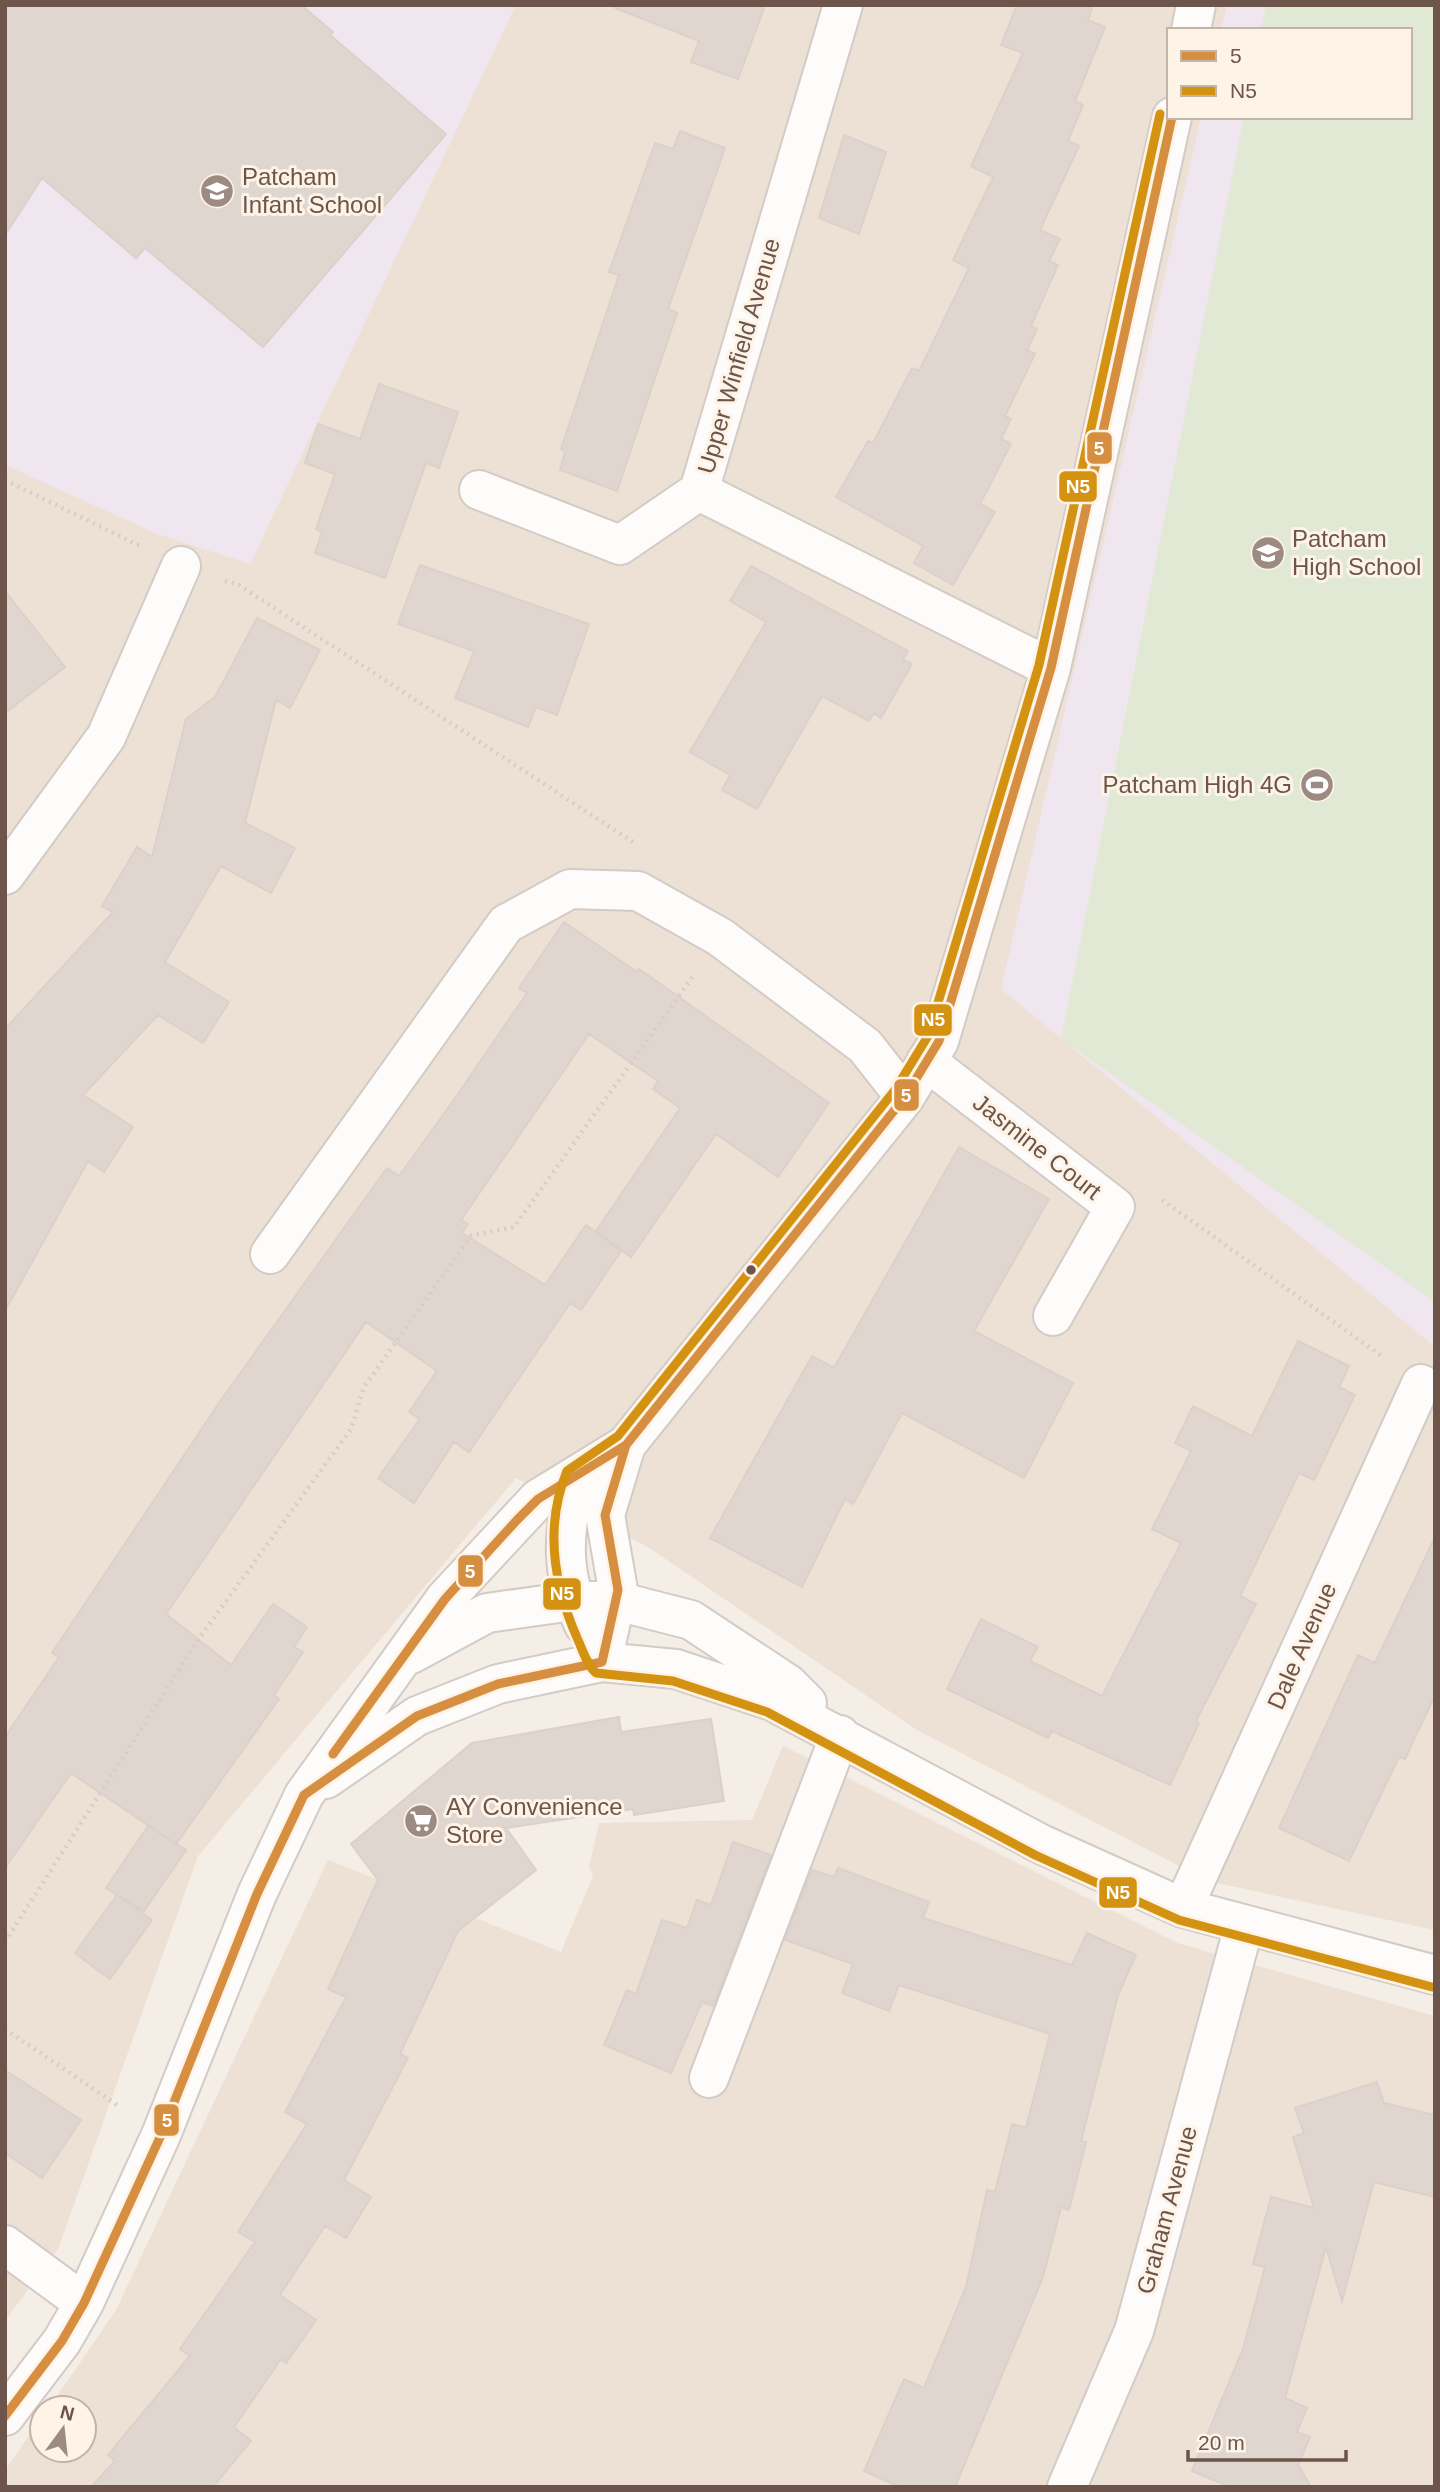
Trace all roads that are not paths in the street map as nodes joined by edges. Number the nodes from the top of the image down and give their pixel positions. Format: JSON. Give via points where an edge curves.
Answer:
{"nodes":[{"id":1,"x":843,"y":5,"type":"edge"},
{"id":2,"x":1196,"y":5,"type":"edge"},
{"id":3,"x":1191,"y":28,"type":"edge"},
{"id":4,"x":1171,"y":119,"type":"edge"},
{"id":5,"x":479,"y":490,"type":"dead end"},
{"id":6,"x":699,"y":491,"type":"junction"},
{"id":7,"x":181,"y":566,"type":"road end"},
{"id":8,"x":1051,"y":668,"type":"junction"},
{"id":9,"x":5,"y":874,"type":"edge"},
{"id":10,"x":926,"y":1061,"type":"junction"},
{"id":11,"x":905,"y":1097,"type":"junction"},
{"id":12,"x":270,"y":1254,"type":"dead end"},
{"id":13,"x":1053,"y":1316,"type":"dead end"},
{"id":14,"x":1421,"y":1384,"type":"road end"},
{"id":15,"x":626,"y":1445,"type":"junction"},
{"id":16,"x":577,"y":1478,"type":"junction"},
{"id":17,"x":573,"y":1601,"type":"junction"},
{"id":18,"x":617,"y":1601,"type":"junction"},
{"id":19,"x":400,"y":1660,"type":"junction"},
{"id":20,"x":601,"y":1662,"type":"junction"},
{"id":21,"x":840,"y":1735,"type":"junction"},
{"id":22,"x":304,"y":1795,"type":"junction"},
{"id":23,"x":1184,"y":1908,"type":"junction"},
{"id":24,"x":1244,"y":1926,"type":"junction"},
{"id":25,"x":1435,"y":1975,"type":"edge"},
{"id":26,"x":709,"y":2078,"type":"dead end"},
{"id":27,"x":5,"y":2245,"type":"edge"},
{"id":28,"x":84,"y":2303,"type":"junction"},
{"id":29,"x":5,"y":2416,"type":"edge"},
{"id":30,"x":1067,"y":2487,"type":"edge"}],
"edges":[{"from":1,"to":6,"type":"street","name":"Upper Winfield Avenue"},
{"from":2,"to":3,"type":"street"},
{"from":4,"to":8,"type":"street"},
{"from":5,"to":6,"type":"street","via":[[620,545]]},
{"from":6,"to":8,"type":"street","name":"Upper Winfield Avenue"},
{"from":7,"to":9,"type":"street","via":[[106,737]]},
{"from":8,"to":10,"type":"street","via":[[939,1041]]},
{"from":10,"to":11,"type":"street"},
{"from":10,"to":13,"type":"street","name":"Jasmine Court","via":[[1115,1207]]},
{"from":11,"to":12,"type":"street","via":[[865,1046],[720,937],[638,891],[570,889],[506,924]]},
{"from":11,"to":15,"type":"street"},
{"from":14,"to":23,"type":"street","name":"Dale Avenue"},
{"from":15,"to":16,"type":"street"},
{"from":15,"to":18,"type":"street","via":[[605,1515]]},
{"from":16,"to":17,"type":"street","via":[[566,1519],[564,1550]]},
{"from":16,"to":19,"type":"street","via":[[538,1499],[517,1520],[445,1599]]},
{"from":17,"to":18,"type":"street"},
{"from":17,"to":19,"type":"street","via":[[487,1613]]},
{"from":17,"to":20,"type":"street"},
{"from":18,"to":20,"type":"street"},
{"from":18,"to":21,"type":"street","via":[[691,1620],[788,1684]]},
{"from":19,"to":22,"type":"street"},
{"from":20,"to":21,"type":"street","via":[[676,1669],[772,1701]]},
{"from":20,"to":22,"type":"street","via":[[498,1684],[417,1716]]},
{"from":21,"to":23,"type":"street","via":[[1041,1844]]},
{"from":21,"to":26,"type":"street"},
{"from":22,"to":28,"type":"street","via":[[257,1894],[161,2134]]},
{"from":23,"to":24,"type":"street"},
{"from":24,"to":25,"type":"street"},
{"from":24,"to":30,"type":"street","name":"Graham Avenue","via":[[1134,2331]]},
{"from":27,"to":28,"type":"street"},
{"from":28,"to":29,"type":"street","via":[[62,2341]]}]}
